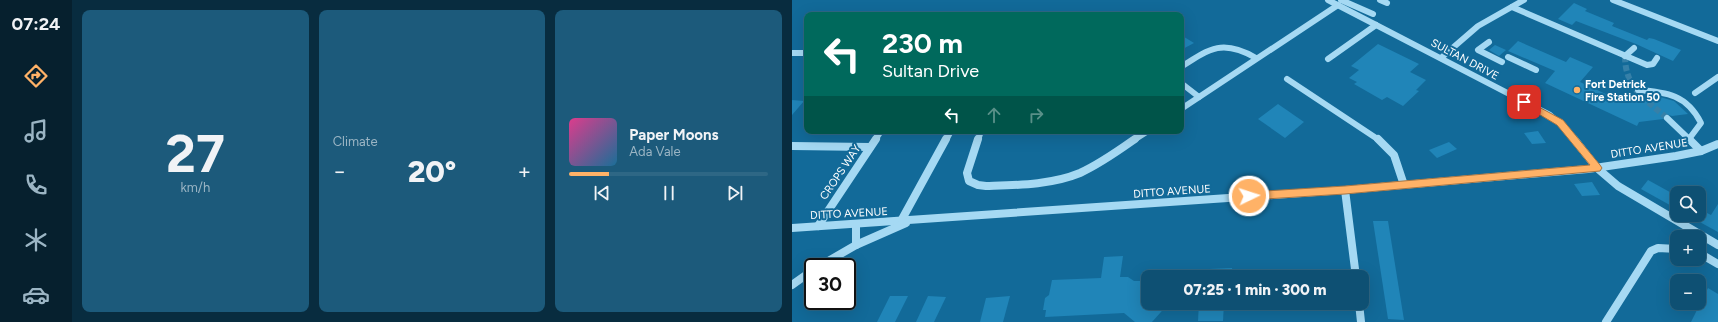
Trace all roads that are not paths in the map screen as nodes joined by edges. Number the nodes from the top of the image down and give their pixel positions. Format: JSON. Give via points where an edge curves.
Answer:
{"nodes":[{"id":1,"x":1328,"y":0,"type":"edge"},
{"id":2,"x":1380,"y":0,"type":"edge"},
{"id":3,"x":1524,"y":0,"type":"edge"},
{"id":4,"x":1614,"y":0,"type":"edge"},
{"id":5,"x":1339,"y":3,"type":"edge"},
{"id":6,"x":1387,"y":3,"type":"dead end"},
{"id":7,"x":1512,"y":7,"type":"junction"},
{"id":8,"x":1373,"y":14,"type":"dead end"},
{"id":9,"x":1376,"y":25,"type":"junction"},
{"id":10,"x":1718,"y":41,"type":"edge"},
{"id":11,"x":1488,"y":42,"type":"dead end"},
{"id":12,"x":1634,"y":48,"type":"dead end"},
{"id":13,"x":792,"y":53,"type":"edge"},
{"id":14,"x":804,"y":53,"type":"edge"},
{"id":15,"x":1625,"y":56,"type":"junction"},
{"id":16,"x":1508,"y":57,"type":"dead end"},
{"id":17,"x":1256,"y":58,"type":"junction"},
{"id":18,"x":1441,"y":58,"type":"junction"},
{"id":19,"x":1657,"y":58,"type":"dead end"},
{"id":20,"x":1328,"y":59,"type":"dead end"},
{"id":21,"x":1502,"y":62,"type":"dead end"},
{"id":22,"x":1184,"y":66,"type":"edge"},
{"id":23,"x":1536,"y":70,"type":"dead end"},
{"id":24,"x":1718,"y":77,"type":"edge"},
{"id":25,"x":1286,"y":79,"type":"dead end"},
{"id":26,"x":1184,"y":85,"type":"edge"},
{"id":27,"x":1638,"y":90,"type":"dead end"},
{"id":28,"x":1695,"y":93,"type":"dead end"},
{"id":29,"x":1199,"y":97,"type":"junction"},
{"id":30,"x":1184,"y":107,"type":"edge"},
{"id":31,"x":1667,"y":118,"type":"tunnel mouth"},
{"id":32,"x":879,"y":134,"type":"edge"},
{"id":33,"x":949,"y":134,"type":"edge"},
{"id":34,"x":980,"y":134,"type":"edge"},
{"id":35,"x":1143,"y":134,"type":"edge"},
{"id":36,"x":1689,"y":139,"type":"junction"},
{"id":37,"x":1718,"y":144,"type":"edge"},
{"id":38,"x":792,"y":146,"type":"edge"},
{"id":39,"x":870,"y":147,"type":"junction"},
{"id":40,"x":1700,"y":151,"type":"junction"},
{"id":41,"x":1597,"y":168,"type":"junction"},
{"id":42,"x":1404,"y":185,"type":"junction"},
{"id":43,"x":1345,"y":190,"type":"junction"},
{"id":44,"x":901,"y":221,"type":"junction"},
{"id":45,"x":910,"y":221,"type":"junction"},
{"id":46,"x":856,"y":224,"type":"junction"},
{"id":47,"x":818,"y":226,"type":"junction"},
{"id":48,"x":792,"y":228,"type":"edge"},
{"id":49,"x":1692,"y":230,"type":"edge"},
{"id":50,"x":1706,"y":239,"type":"edge"},
{"id":51,"x":856,"y":245,"type":"junction"},
{"id":52,"x":1718,"y":246,"type":"edge"},
{"id":53,"x":1670,"y":249,"type":"edge"},
{"id":54,"x":1706,"y":256,"type":"edge"},
{"id":55,"x":834,"y":258,"type":"edge"},
{"id":56,"x":1718,"y":264,"type":"edge"},
{"id":57,"x":1355,"y":270,"type":"edge"},
{"id":58,"x":804,"y":276,"type":"edge"},
{"id":59,"x":792,"y":285,"type":"edge"},
{"id":60,"x":1360,"y":310,"type":"edge"},
{"id":61,"x":1361,"y":322,"type":"edge"},
{"id":62,"x":1606,"y":322,"type":"edge"}],
"edges":[{"from":1,"to":5,"type":"street","name":"SULTAN DRIVE"},
{"from":2,"to":6,"type":"street"},
{"from":3,"to":7,"type":"street"},
{"from":4,"to":10,"type":"street"},
{"from":5,"to":8,"type":"street"},
{"from":5,"to":9,"type":"street","name":"SULTAN DRIVE"},
{"from":5,"to":17,"type":"street"},
{"from":7,"to":15,"type":"street"},
{"from":7,"to":18,"type":"street","via":[[1478,26]]},
{"from":9,"to":18,"type":"street","name":"SULTAN DRIVE"},
{"from":9,"to":20,"type":"street"},
{"from":11,"to":21,"type":"street","via":[[1478,50]]},
{"from":12,"to":15,"type":"street"},
{"from":13,"to":14,"type":"street"},
{"from":15,"to":19,"type":"street","via":[[1651,65]]},
{"from":16,"to":23,"type":"street"},
{"from":17,"to":22,"type":"street","via":[[1244,50],[1223,47],[1197,57]]},
{"from":17,"to":29,"type":"street"},
{"from":18,"to":41,"type":"street","name":"SULTAN DRIVE","via":[[1560,122]]},
{"from":24,"to":28,"type":"street"},
{"from":25,"to":42,"type":"street","via":[[1382,142],[1394,155]]},
{"from":26,"to":29,"type":"street"},
{"from":27,"to":36,"type":"street","via":[[1670,93],[1690,105],[1701,123]]},
{"from":29,"to":30,"type":"street"},
{"from":31,"to":36,"type":"street"},
{"from":32,"to":39,"type":"street","name":"CROPS WAY"},
{"from":33,"to":44,"type":"street"},
{"from":34,"to":35,"type":"street","via":[[967,173],[969,181],[986,186],[1043,183],[1073,176],[1104,160]]},
{"from":36,"to":40,"type":"street"},
{"from":37,"to":40,"type":"street","name":"DITTO AVENUE"},
{"from":38,"to":39,"type":"street"},
{"from":39,"to":47,"type":"street","name":"CROPS WAY"},
{"from":40,"to":41,"type":"street","name":"DITTO AVENUE"},
{"from":41,"to":42,"type":"street","name":"DITTO AVENUE"},
{"from":41,"to":49,"type":"street","name":"SULTAN DRIVE","via":[[1618,186]]},
{"from":42,"to":43,"type":"street","name":"DITTO AVENUE"},
{"from":43,"to":45,"type":"street","name":"DITTO AVENUE"},
{"from":43,"to":57,"type":"street"},
{"from":44,"to":45,"type":"street","name":"DITTO AVENUE"},
{"from":44,"to":46,"type":"street","name":"DITTO AVENUE"},
{"from":45,"to":51,"type":"street"},
{"from":46,"to":47,"type":"street","name":"DITTO AVENUE"},
{"from":46,"to":51,"type":"street"},
{"from":47,"to":48,"type":"street","name":"DITTO AVENUE"},
{"from":50,"to":52,"type":"street","name":"SULTAN DRIVE"},
{"from":51,"to":55,"type":"street"},
{"from":53,"to":62,"type":"street","via":[[1658,248],[1651,252]]},
{"from":54,"to":56,"type":"street"},
{"from":58,"to":59,"type":"street"},
{"from":60,"to":61,"type":"street"}]}
